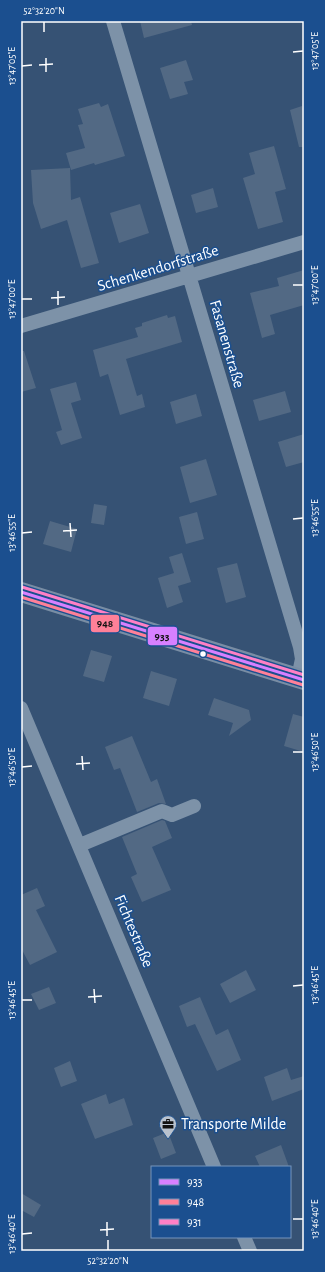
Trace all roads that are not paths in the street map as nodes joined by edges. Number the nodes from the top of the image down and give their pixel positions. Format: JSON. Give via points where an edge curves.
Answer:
{"nodes":[{"id":1,"x":113,"y":21,"type":"edge"},
{"id":2,"x":304,"y":242,"type":"edge"},
{"id":3,"x":189,"y":277,"type":"junction"},
{"id":4,"x":21,"y":326,"type":"edge"},
{"id":5,"x":21,"y":592,"type":"edge"},
{"id":6,"x":301,"y":679,"type":"edge"},
{"id":7,"x":21,"y":708,"type":"edge"},
{"id":8,"x":194,"y":806,"type":"dead end"},
{"id":9,"x":80,"y":845,"type":"junction"},
{"id":10,"x":214,"y":1166,"type":"edge"},
{"id":11,"x":244,"y":1238,"type":"edge"},
{"id":12,"x":250,"y":1251,"type":"edge"}],
"edges":[{"from":1,"to":3,"type":"street","name":"Fasanenstraße"},
{"from":2,"to":3,"type":"street","name":"Schenkendorfstraße"},
{"from":3,"to":4,"type":"street","name":"Schenkendorfstraße"},
{"from":3,"to":6,"type":"street","name":"Fasanenstraße","via":[[300,647]]},
{"from":5,"to":6,"type":"street"},
{"from":7,"to":9,"type":"street","name":"Fichtestraße"},
{"from":8,"to":9,"type":"street","via":[[172,815],[162,811]]},
{"from":9,"to":10,"type":"street","name":"Fichtestraße"},
{"from":11,"to":12,"type":"street"}]}
